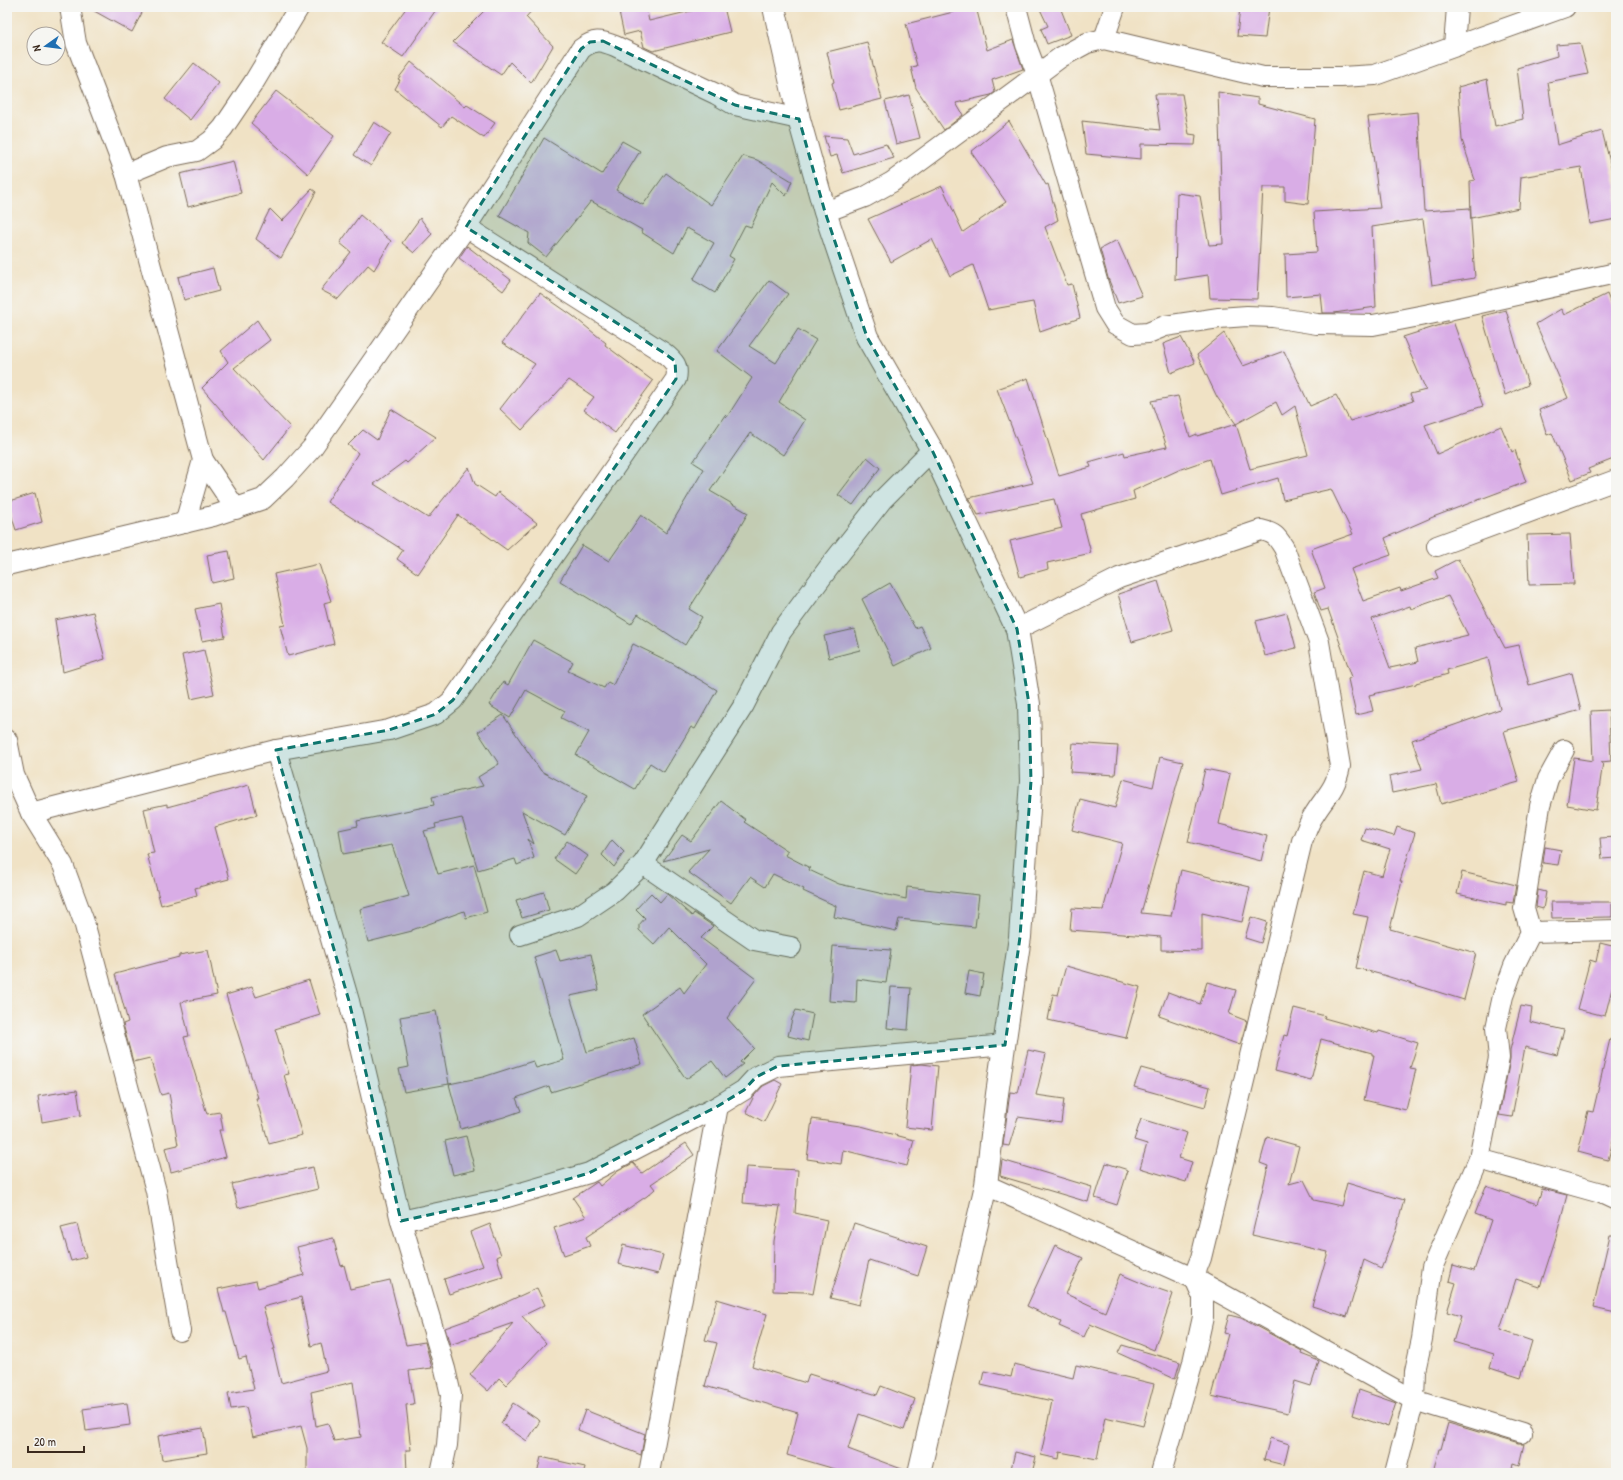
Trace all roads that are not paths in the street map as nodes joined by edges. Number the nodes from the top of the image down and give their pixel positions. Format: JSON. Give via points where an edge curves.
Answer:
{"nodes":[{"id":1,"x":70,"y":7,"type":"edge"},
{"id":2,"x":299,"y":7,"type":"edge"},
{"id":3,"x":774,"y":7,"type":"edge"},
{"id":4,"x":1016,"y":7,"type":"edge"},
{"id":5,"x":1115,"y":7,"type":"edge"},
{"id":6,"x":1457,"y":7,"type":"edge"},
{"id":7,"x":1565,"y":7,"type":"edge"},
{"id":8,"x":1104,"y":39,"type":"junction"},
{"id":9,"x":1454,"y":46,"type":"junction"},
{"id":10,"x":1037,"y":74,"type":"junction"},
{"id":11,"x":798,"y":119,"type":"junction"},
{"id":12,"x":126,"y":174,"type":"junction"},
{"id":13,"x":825,"y":212,"type":"junction"},
{"id":14,"x":466,"y":227,"type":"junction"},
{"id":15,"x":1616,"y":273,"type":"edge"},
{"id":16,"x":932,"y":450,"type":"junction"},
{"id":17,"x":203,"y":460,"type":"junction"},
{"id":18,"x":1616,"y":480,"type":"edge"},
{"id":19,"x":236,"y":509,"type":"junction"},
{"id":20,"x":185,"y":523,"type":"junction"},
{"id":21,"x":1437,"y":546,"type":"dead end"},
{"id":22,"x":7,"y":565,"type":"edge"},
{"id":23,"x":1017,"y":628,"type":"junction"},
{"id":24,"x":7,"y":740,"type":"edge"},
{"id":25,"x":276,"y":750,"type":"junction"},
{"id":26,"x":1564,"y":750,"type":"dead end"},
{"id":27,"x":31,"y":813,"type":"junction"},
{"id":28,"x":643,"y":864,"type":"junction"},
{"id":29,"x":1616,"y":930,"type":"edge"},
{"id":30,"x":1531,"y":932,"type":"junction"},
{"id":31,"x":520,"y":935,"type":"dead end"},
{"id":32,"x":791,"y":947,"type":"dead end"},
{"id":33,"x":1005,"y":1045,"type":"junction"},
{"id":34,"x":718,"y":1106,"type":"junction"},
{"id":35,"x":1479,"y":1158,"type":"junction"},
{"id":36,"x":986,"y":1186,"type":"junction"},
{"id":37,"x":1616,"y":1200,"type":"edge"},
{"id":38,"x":401,"y":1221,"type":"junction"},
{"id":39,"x":1195,"y":1279,"type":"junction"},
{"id":40,"x":180,"y":1331,"type":"dead end"},
{"id":41,"x":1414,"y":1400,"type":"junction"},
{"id":42,"x":1522,"y":1433,"type":"dead end"},
{"id":43,"x":441,"y":1473,"type":"edge"},
{"id":44,"x":649,"y":1473,"type":"edge"},
{"id":45,"x":920,"y":1473,"type":"edge"},
{"id":46,"x":1161,"y":1473,"type":"edge"},
{"id":47,"x":1395,"y":1473,"type":"edge"}],
"edges":[{"from":1,"to":12,"type":"street","via":[[76,43]]},
{"from":2,"to":12,"type":"street","via":[[254,82],[212,140],[197,151],[167,157]]},
{"from":3,"to":11,"type":"street"},
{"from":4,"to":10,"type":"street"},
{"from":5,"to":8,"type":"street"},
{"from":6,"to":9,"type":"street"},
{"from":7,"to":9,"type":"street"},
{"from":8,"to":9,"type":"street","via":[[1263,77],[1341,78],[1375,75]]},
{"from":8,"to":10,"type":"street","via":[[1087,43]]},
{"from":10,"to":13,"type":"street","via":[[892,182]]},
{"from":10,"to":15,"type":"street","via":[[1105,308],[1114,324],[1133,334],[1148,333],[1165,326],[1247,316],[1317,324],[1373,325]]},
{"from":11,"to":13,"type":"street"},
{"from":11,"to":14,"type":"street","via":[[735,105],[615,46],[603,41],[590,42],[581,49]]},
{"from":12,"to":17,"type":"street"},
{"from":13,"to":16,"type":"street","via":[[867,337]]},
{"from":14,"to":19,"type":"street","via":[[312,448],[263,499]]},
{"from":14,"to":25,"type":"street","via":[[664,353],[675,362],[678,371],[676,380],[453,700],[436,714],[389,730]]},
{"from":16,"to":23,"type":"street"},
{"from":16,"to":28,"type":"street","via":[[882,500],[781,632],[744,705]]},
{"from":17,"to":19,"type":"street"},
{"from":17,"to":20,"type":"street"},
{"from":18,"to":21,"type":"street"},
{"from":19,"to":20,"type":"street"},
{"from":20,"to":22,"type":"street"},
{"from":23,"to":33,"type":"street","via":[[1030,704],[1031,781],[1020,937]]},
{"from":23,"to":39,"type":"street","via":[[1119,578],[1261,530],[1277,536],[1284,548],[1319,642],[1340,766],[1338,780],[1313,815],[1302,840]]},
{"from":24,"to":27,"type":"street","via":[[14,775]]},
{"from":25,"to":27,"type":"street"},
{"from":25,"to":38,"type":"street","via":[[349,1001]]},
{"from":26,"to":30,"type":"street","via":[[1548,779],[1540,806],[1524,908]]},
{"from":27,"to":40,"type":"street","via":[[63,865],[84,922],[156,1191]]},
{"from":28,"to":31,"type":"street","via":[[615,891],[578,916]]},
{"from":28,"to":32,"type":"street","via":[[754,940]]},
{"from":29,"to":30,"type":"street"},
{"from":30,"to":35,"type":"street","via":[[1503,996],[1496,1028],[1499,1058]]},
{"from":33,"to":34,"type":"street","via":[[778,1066],[756,1077],[744,1090]]},
{"from":33,"to":36,"type":"street"},
{"from":34,"to":38,"type":"street","via":[[589,1173],[497,1200]]},
{"from":34,"to":44,"type":"street"},
{"from":35,"to":37,"type":"street","via":[[1601,1193]]},
{"from":35,"to":41,"type":"street","via":[[1432,1268],[1415,1371]]},
{"from":36,"to":39,"type":"street"},
{"from":36,"to":45,"type":"street"},
{"from":38,"to":43,"type":"street","via":[[451,1395],[447,1445]]},
{"from":39,"to":41,"type":"street"},
{"from":39,"to":46,"type":"street","via":[[1203,1298],[1203,1317],[1193,1362]]},
{"from":41,"to":42,"type":"street"},
{"from":41,"to":47,"type":"street"}]}
